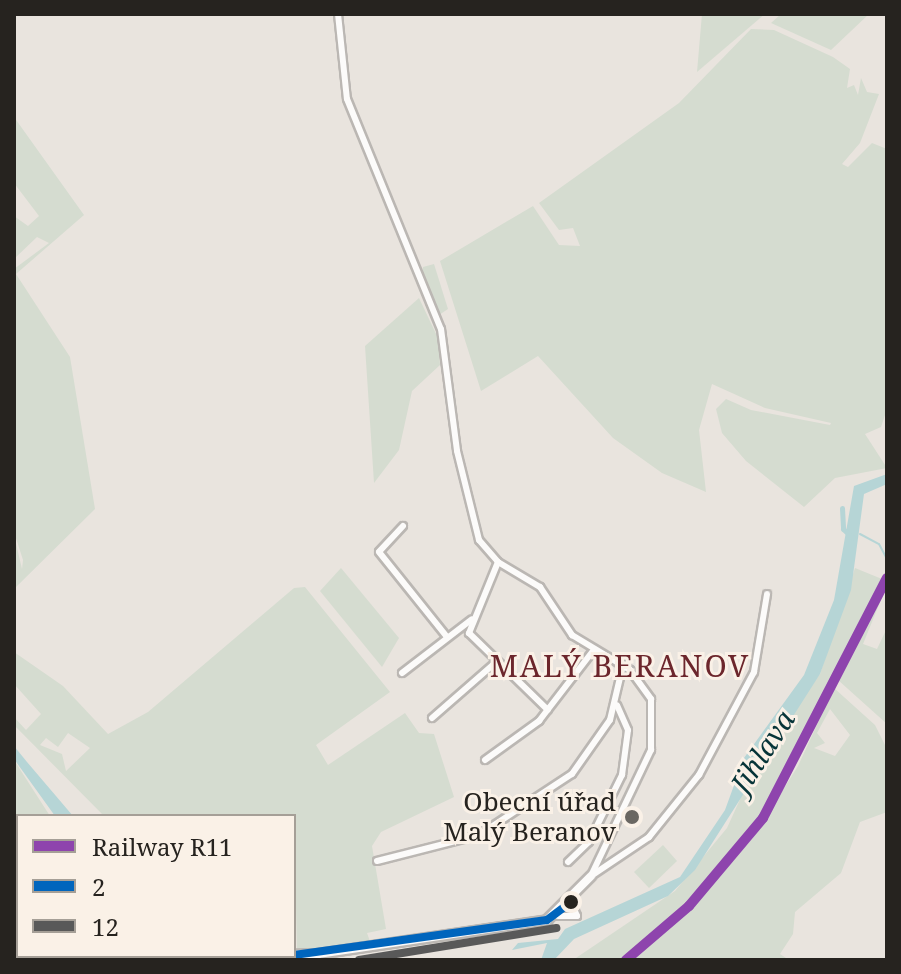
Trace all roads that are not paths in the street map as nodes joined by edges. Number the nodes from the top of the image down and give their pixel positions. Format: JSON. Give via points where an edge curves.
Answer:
{"nodes":[{"id":1,"x":338,"y":14,"type":"edge"},
{"id":2,"x":403,"y":526,"type":"dead end"},
{"id":3,"x":379,"y":552,"type":"junction"},
{"id":4,"x":371,"y":559,"type":"dead end"},
{"id":5,"x":498,"y":562,"type":"junction"},
{"id":6,"x":767,"y":594,"type":"dead end"},
{"id":7,"x":473,"y":618,"type":"junction"},
{"id":8,"x":447,"y":637,"type":"junction"},
{"id":9,"x":593,"y":651,"type":"junction"},
{"id":10,"x":495,"y":663,"type":"junction"},
{"id":11,"x":623,"y":665,"type":"junction"},
{"id":12,"x":402,"y":673,"type":"dead end"},
{"id":13,"x":616,"y":705,"type":"junction"},
{"id":14,"x":548,"y":710,"type":"junction"},
{"id":15,"x":432,"y":718,"type":"dead end"},
{"id":16,"x":485,"y":760,"type":"dead end"},
{"id":17,"x":377,"y":861,"type":"dead end"},
{"id":18,"x":568,"y":862,"type":"dead end"},
{"id":19,"x":591,"y":876,"type":"junction"},
{"id":20,"x":296,"y":955,"type":"edge"}],
"edges":[{"from":1,"to":5,"type":"street","via":[[347,99],[435,310],[475,528]]},
{"from":2,"to":3,"type":"street"},
{"from":3,"to":4,"type":"street"},
{"from":3,"to":8,"type":"street"},
{"from":5,"to":7,"type":"street"},
{"from":5,"to":9,"type":"street","via":[[540,587],[572,635]]},
{"from":6,"to":19,"type":"street","via":[[754,672],[699,775],[649,837],[608,872]]},
{"from":7,"to":8,"type":"street"},
{"from":7,"to":10,"type":"street","via":[[469,633]]},
{"from":8,"to":12,"type":"street"},
{"from":9,"to":11,"type":"street"},
{"from":9,"to":14,"type":"street"},
{"from":10,"to":14,"type":"street"},
{"from":10,"to":15,"type":"street"},
{"from":11,"to":13,"type":"street"},
{"from":11,"to":19,"type":"street","via":[[648,692],[654,739]]},
{"from":13,"to":17,"type":"street","via":[[577,769],[525,808],[467,839]]},
{"from":13,"to":18,"type":"street","via":[[628,730],[622,775],[589,842]]},
{"from":14,"to":16,"type":"street"},
{"from":19,"to":20,"type":"street","via":[[558,916]]}]}
